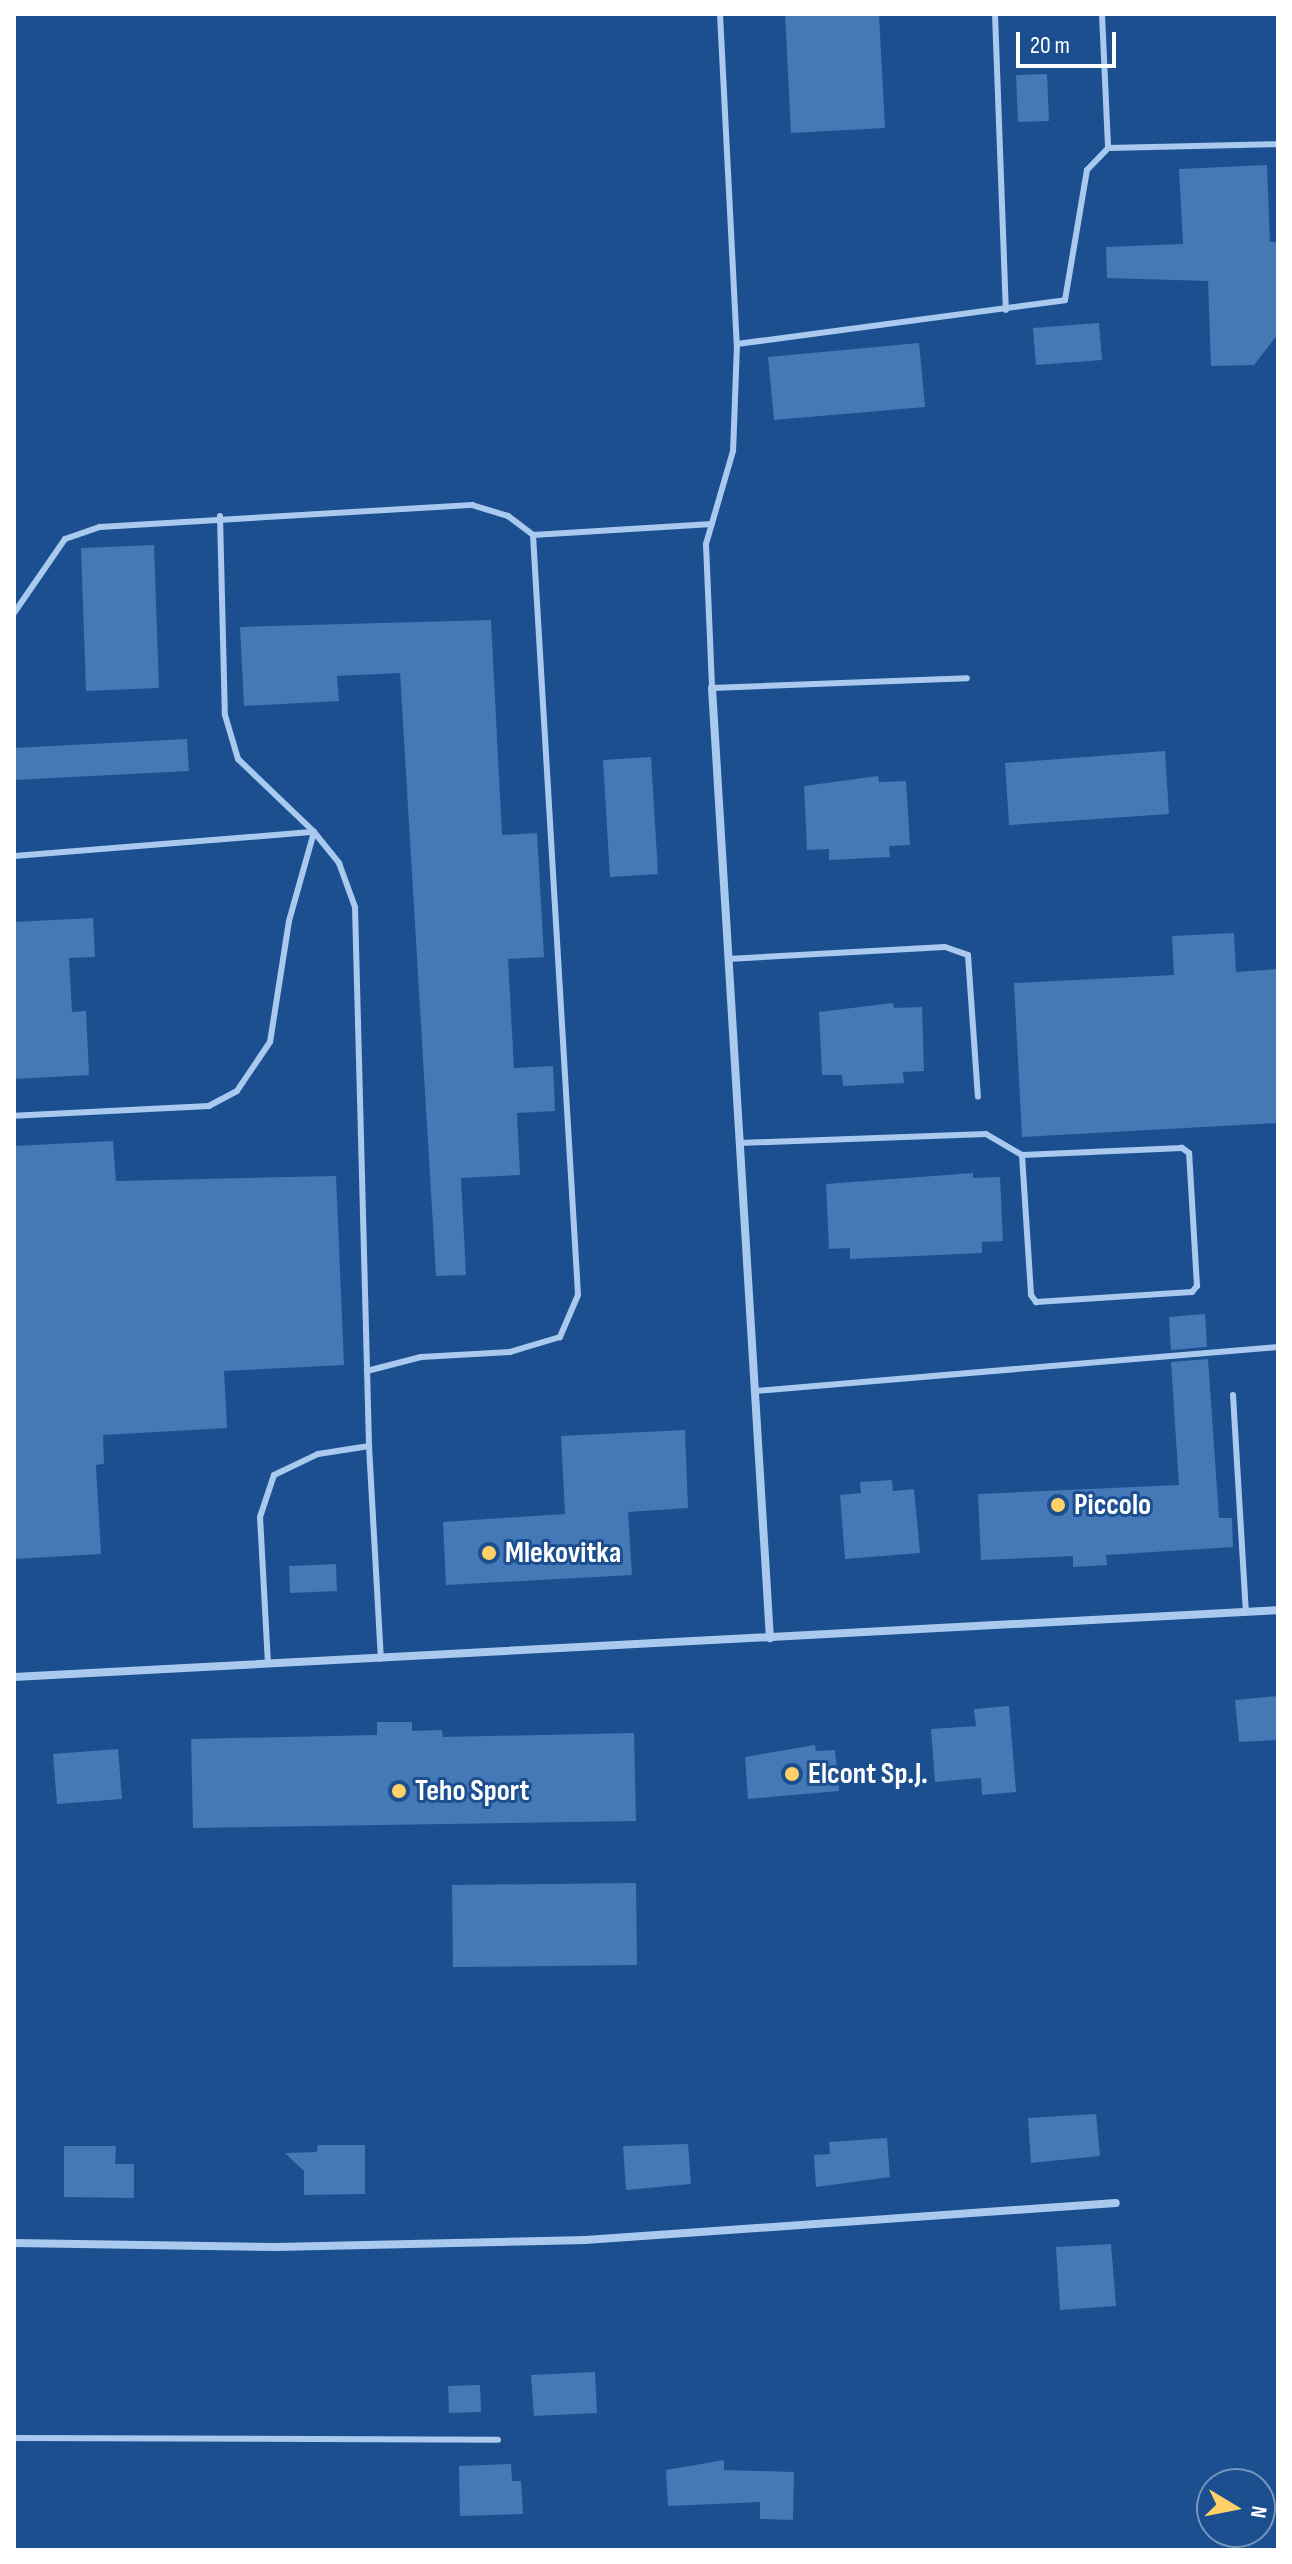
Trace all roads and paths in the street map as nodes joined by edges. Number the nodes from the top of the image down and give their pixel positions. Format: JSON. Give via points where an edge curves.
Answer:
{"nodes":[{"id":1,"x":720,"y":14,"type":"edge"},
{"id":2,"x":995,"y":14,"type":"edge"},
{"id":3,"x":1102,"y":14,"type":"edge"},
{"id":4,"x":1278,"y":144,"type":"edge"},
{"id":5,"x":1108,"y":148,"type":"junction"},
{"id":6,"x":1006,"y":310,"type":"junction"},
{"id":7,"x":737,"y":344,"type":"junction"},
{"id":8,"x":220,"y":516,"type":"junction"},
{"id":9,"x":712,"y":524,"type":"junction"},
{"id":10,"x":533,"y":535,"type":"junction"},
{"id":11,"x":14,"y":613,"type":"edge"},
{"id":12,"x":967,"y":678,"type":"dead end"},
{"id":13,"x":712,"y":688,"type":"junction"},
{"id":14,"x":314,"y":832,"type":"junction"},
{"id":15,"x":14,"y":856,"type":"edge"},
{"id":16,"x":728,"y":959,"type":"junction"},
{"id":17,"x":978,"y":1097,"type":"dead end"},
{"id":18,"x":14,"y":1116,"type":"edge"},
{"id":19,"x":740,"y":1143,"type":"junction"},
{"id":20,"x":1022,"y":1155,"type":"junction"},
{"id":21,"x":1278,"y":1347,"type":"edge"},
{"id":22,"x":367,"y":1371,"type":"junction"},
{"id":23,"x":755,"y":1391,"type":"junction"},
{"id":24,"x":1233,"y":1395,"type":"dead end"},
{"id":25,"x":369,"y":1446,"type":"junction"},
{"id":26,"x":1278,"y":1610,"type":"edge"},
{"id":27,"x":1246,"y":1613,"type":"junction"},
{"id":28,"x":770,"y":1638,"type":"junction"},
{"id":29,"x":381,"y":1659,"type":"junction"},
{"id":30,"x":268,"y":1665,"type":"junction"},
{"id":31,"x":14,"y":1677,"type":"edge"},
{"id":32,"x":1116,"y":2203,"type":"dead end"},
{"id":33,"x":14,"y":2243,"type":"edge"},
{"id":34,"x":14,"y":2438,"type":"edge"},
{"id":35,"x":498,"y":2440,"type":"dead end"}],
"edges":[{"from":1,"to":7,"type":"lane"},
{"from":2,"to":6,"type":"lane"},
{"from":3,"to":5,"type":"lane"},
{"from":4,"to":5,"type":"lane"},
{"from":5,"to":6,"type":"lane","via":[[1087,170],[1065,300]]},
{"from":6,"to":7,"type":"lane"},
{"from":7,"to":9,"type":"lane","via":[[733,451]]},
{"from":8,"to":10,"type":"lane","via":[[472,505],[508,516]]},
{"from":8,"to":11,"type":"lane","via":[[100,527],[65,539]]},
{"from":8,"to":14,"type":"lane","via":[[225,715],[238,759]]},
{"from":9,"to":10,"type":"lane"},
{"from":9,"to":13,"type":"lane","via":[[706,544]]},
{"from":10,"to":22,"type":"lane","via":[[578,1295],[560,1337],[510,1352],[421,1357]]},
{"from":12,"to":13,"type":"lane"},
{"from":13,"to":16,"type":"street"},
{"from":14,"to":15,"type":"lane"},
{"from":14,"to":18,"type":"lane","via":[[289,921],[270,1042],[237,1091],[209,1106]]},
{"from":14,"to":22,"type":"lane","via":[[339,863],[355,907]]},
{"from":16,"to":17,"type":"lane","via":[[945,947],[968,955]]},
{"from":16,"to":19,"type":"street"},
{"from":19,"to":20,"type":"lane","via":[[986,1134]]},
{"from":19,"to":23,"type":"street"},
{"from":20,"to":20,"type":"lane","via":[[1031,1295],[1036,1302],[1192,1292],[1197,1286],[1192,1163],[1182,1148]]},
{"from":21,"to":23,"type":"lane"},
{"from":22,"to":25,"type":"lane"},
{"from":23,"to":28,"type":"street"},
{"from":24,"to":27,"type":"lane"},
{"from":25,"to":29,"type":"lane"},
{"from":25,"to":30,"type":"lane","via":[[318,1454],[274,1475],[260,1517]]},
{"from":26,"to":27,"type":"street"},
{"from":27,"to":28,"type":"street"},
{"from":28,"to":29,"type":"street"},
{"from":29,"to":30,"type":"street"},
{"from":30,"to":31,"type":"street"},
{"from":32,"to":33,"type":"street","via":[[585,2240],[276,2247]]},
{"from":34,"to":35,"type":"lane"}]}
